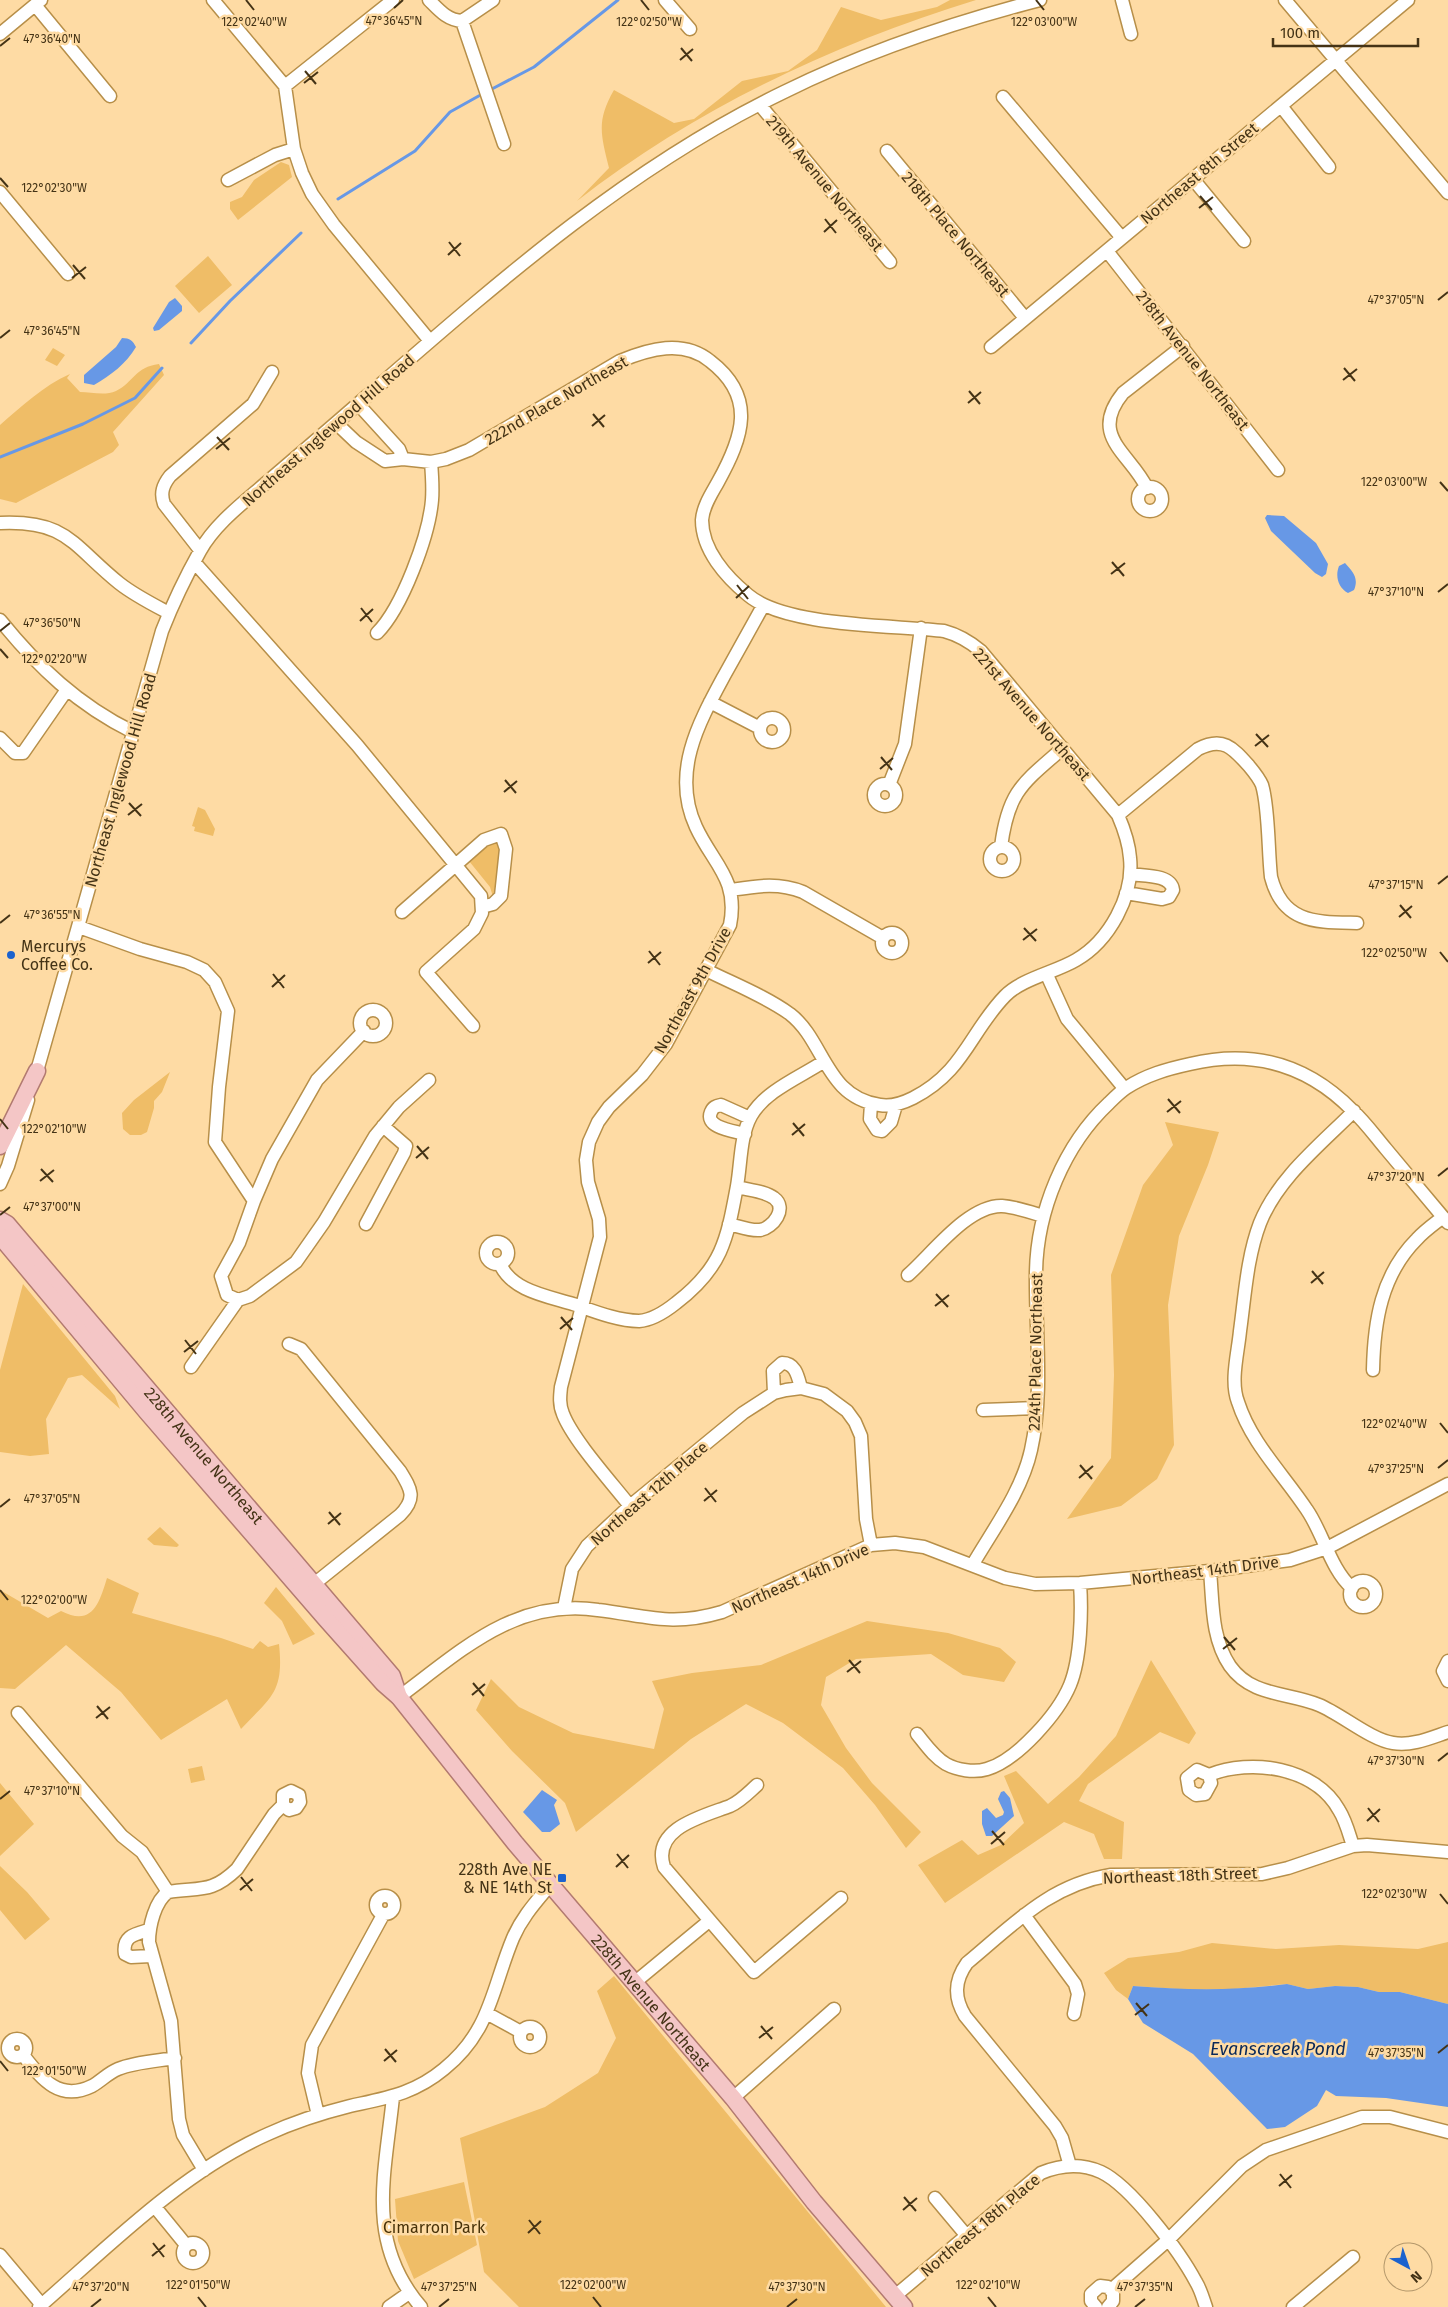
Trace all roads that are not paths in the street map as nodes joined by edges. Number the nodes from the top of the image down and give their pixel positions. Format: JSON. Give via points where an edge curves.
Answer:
{"nodes":[{"id":1,"x":213,"y":0,"type":"edge"},
{"id":2,"x":394,"y":0,"type":"edge"},
{"id":3,"x":429,"y":0,"type":"edge"},
{"id":4,"x":493,"y":0,"type":"edge"},
{"id":5,"x":665,"y":0,"type":"edge"},
{"id":6,"x":1040,"y":0,"type":"edge"},
{"id":7,"x":1122,"y":0,"type":"edge"},
{"id":8,"x":1285,"y":0,"type":"edge"},
{"id":9,"x":1408,"y":0,"type":"edge"},
{"id":10,"x":38,"y":2,"type":"edge"},
{"id":11,"x":462,"y":21,"type":"junction"},
{"id":12,"x":690,"y":29,"type":"dead end"},
{"id":13,"x":0,"y":34,"type":"edge"},
{"id":14,"x":1131,"y":34,"type":"dead end"},
{"id":15,"x":1336,"y":60,"type":"junction"},
{"id":16,"x":285,"y":86,"type":"junction"},
{"id":17,"x":110,"y":96,"type":"dead end"},
{"id":18,"x":1004,"y":97,"type":"dead end"},
{"id":19,"x":760,"y":105,"type":"junction"},
{"id":20,"x":1281,"y":106,"type":"junction"},
{"id":21,"x":504,"y":144,"type":"dead end"},
{"id":22,"x":294,"y":149,"type":"junction"},
{"id":23,"x":887,"y":151,"type":"dead end"},
{"id":24,"x":1329,"y":167,"type":"dead end"},
{"id":25,"x":1193,"y":178,"type":"junction"},
{"id":26,"x":228,"y":180,"type":"dead end"},
{"id":27,"x":0,"y":192,"type":"edge"},
{"id":28,"x":1448,"y":193,"type":"edge"},
{"id":29,"x":1122,"y":238,"type":"junction"},
{"id":30,"x":1244,"y":241,"type":"dead end"},
{"id":31,"x":1106,"y":251,"type":"junction"},
{"id":32,"x":890,"y":262,"type":"dead end"},
{"id":33,"x":68,"y":274,"type":"dead end"},
{"id":34,"x":1025,"y":318,"type":"junction"},
{"id":35,"x":430,"y":341,"type":"junction"},
{"id":36,"x":1182,"y":346,"type":"junction"},
{"id":37,"x":990,"y":347,"type":"dead end"},
{"id":38,"x":272,"y":372,"type":"dead end"},
{"id":39,"x":358,"y":404,"type":"junction"},
{"id":40,"x":336,"y":423,"type":"junction"},
{"id":41,"x":403,"y":459,"type":"junction"},
{"id":42,"x":431,"y":462,"type":"junction"},
{"id":43,"x":1278,"y":470,"type":"dead end"},
{"id":44,"x":1147,"y":488,"type":"dead end"},
{"id":45,"x":712,"y":492,"type":"joint"},
{"id":46,"x":0,"y":523,"type":"edge"},
{"id":47,"x":200,"y":550,"type":"junction"},
{"id":48,"x":196,"y":563,"type":"junction"},
{"id":49,"x":763,"y":606,"type":"junction"},
{"id":50,"x":169,"y":612,"type":"junction"},
{"id":51,"x":0,"y":620,"type":"edge"},
{"id":52,"x":922,"y":628,"type":"junction"},
{"id":53,"x":377,"y":633,"type":"dead end"},
{"id":54,"x":66,"y":691,"type":"junction"},
{"id":55,"x":710,"y":702,"type":"junction"},
{"id":56,"x":760,"y":728,"type":"dead end"},
{"id":57,"x":133,"y":732,"type":"junction"},
{"id":58,"x":0,"y":738,"type":"edge"},
{"id":59,"x":1063,"y":748,"type":"junction"},
{"id":60,"x":890,"y":785,"type":"dead end"},
{"id":61,"x":1118,"y":814,"type":"junction"},
{"id":62,"x":1002,"y":847,"type":"dead end"},
{"id":63,"x":454,"y":865,"type":"junction"},
{"id":64,"x":731,"y":890,"type":"junction"},
{"id":65,"x":482,"y":907,"type":"junction"},
{"id":66,"x":402,"y":912,"type":"dead end"},
{"id":67,"x":1357,"y":923,"type":"dead end"},
{"id":68,"x":79,"y":927,"type":"junction"},
{"id":69,"x":883,"y":938,"type":"dead end"},
{"id":70,"x":706,"y":970,"type":"junction"},
{"id":71,"x":1047,"y":974,"type":"junction"},
{"id":72,"x":473,"y":1026,"type":"dead end"},
{"id":73,"x":364,"y":1032,"type":"dead end"},
{"id":74,"x":823,"y":1062,"type":"junction"},
{"id":75,"x":37,"y":1071,"type":"junction"},
{"id":76,"x":429,"y":1080,"type":"dead end"},
{"id":77,"x":1124,"y":1088,"type":"junction"},
{"id":78,"x":871,"y":1104,"type":"junction"},
{"id":79,"x":896,"y":1105,"type":"junction"},
{"id":80,"x":1354,"y":1111,"type":"junction"},
{"id":81,"x":750,"y":1118,"type":"junction"},
{"id":82,"x":383,"y":1126,"type":"junction"},
{"id":83,"x":745,"y":1134,"type":"junction"},
{"id":84,"x":0,"y":1146,"type":"edge"},
{"id":85,"x":0,"y":1184,"type":"edge"},
{"id":86,"x":736,"y":1187,"type":"junction"},
{"id":87,"x":254,"y":1201,"type":"junction"},
{"id":88,"x":1044,"y":1216,"type":"junction"},
{"id":89,"x":0,"y":1220,"type":"edge"},
{"id":90,"x":1446,"y":1220,"type":"edge"},
{"id":91,"x":366,"y":1224,"type":"dead end"},
{"id":92,"x":729,"y":1224,"type":"junction"},
{"id":93,"x":0,"y":1236,"type":"edge"},
{"id":94,"x":500,"y":1264,"type":"dead end"},
{"id":95,"x":908,"y":1275,"type":"dead end"},
{"id":96,"x":238,"y":1300,"type":"junction"},
{"id":97,"x":580,"y":1306,"type":"junction"},
{"id":98,"x":289,"y":1344,"type":"dead end"},
{"id":99,"x":191,"y":1367,"type":"dead end"},
{"id":100,"x":1373,"y":1370,"type":"dead end"},
{"id":101,"x":801,"y":1388,"type":"junction"},
{"id":102,"x":774,"y":1393,"type":"junction"},
{"id":103,"x":1037,"y":1408,"type":"junction"},
{"id":104,"x":983,"y":1410,"type":"dead end"},
{"id":105,"x":147,"y":1412,"type":"junction"},
{"id":106,"x":202,"y":1452,"type":"junction"},
{"id":107,"x":1448,"y":1484,"type":"edge"},
{"id":108,"x":630,"y":1506,"type":"junction"},
{"id":109,"x":871,"y":1545,"type":"junction"},
{"id":110,"x":1328,"y":1548,"type":"junction"},
{"id":111,"x":973,"y":1564,"type":"junction"},
{"id":112,"x":1210,"y":1571,"type":"junction"},
{"id":113,"x":1080,"y":1583,"type":"junction"},
{"id":114,"x":314,"y":1584,"type":"junction"},
{"id":115,"x":1352,"y":1588,"type":"dead end"},
{"id":116,"x":564,"y":1608,"type":"junction"},
{"id":117,"x":335,"y":1628,"type":"junction"},
{"id":118,"x":1448,"y":1661,"type":"edge"},
{"id":119,"x":1448,"y":1681,"type":"edge"},
{"id":120,"x":399,"y":1697,"type":"junction"},
{"id":121,"x":18,"y":1713,"type":"dead end"},
{"id":122,"x":1448,"y":1732,"type":"edge"},
{"id":123,"x":916,"y":1734,"type":"dead end"},
{"id":124,"x":1209,"y":1775,"type":"dead end"},
{"id":125,"x":757,"y":1785,"type":"dead end"},
{"id":126,"x":283,"y":1805,"type":"dead end"},
{"id":127,"x":1353,"y":1846,"type":"junction"},
{"id":128,"x":1448,"y":1852,"type":"edge"},
{"id":129,"x":550,"y":1885,"type":"junction"},
{"id":130,"x":168,"y":1892,"type":"junction"},
{"id":131,"x":842,"y":1898,"type":"dead end"},
{"id":132,"x":382,"y":1915,"type":"dead end"},
{"id":133,"x":1024,"y":1916,"type":"junction"},
{"id":134,"x":709,"y":1921,"type":"junction"},
{"id":135,"x":149,"y":1930,"type":"junction"},
{"id":136,"x":151,"y":1956,"type":"junction"},
{"id":137,"x":634,"y":1983,"type":"junction"},
{"id":138,"x":834,"y":2009,"type":"dead end"},
{"id":139,"x":488,"y":2014,"type":"junction"},
{"id":140,"x":1074,"y":2014,"type":"dead end"},
{"id":141,"x":521,"y":2032,"type":"dead end"},
{"id":142,"x":23,"y":2055,"type":"dead end"},
{"id":143,"x":175,"y":2058,"type":"junction"},
{"id":144,"x":393,"y":2097,"type":"junction"},
{"id":145,"x":733,"y":2098,"type":"junction"},
{"id":146,"x":318,"y":2115,"type":"junction"},
{"id":147,"x":1448,"y":2132,"type":"edge"},
{"id":148,"x":1070,"y":2166,"type":"junction"},
{"id":149,"x":204,"y":2170,"type":"junction"},
{"id":150,"x":935,"y":2198,"type":"dead end"},
{"id":151,"x":155,"y":2207,"type":"junction"},
{"id":152,"x":966,"y":2235,"type":"junction"},
{"id":153,"x":1168,"y":2240,"type":"junction"},
{"id":154,"x":186,"y":2245,"type":"dead end"},
{"id":155,"x":0,"y":2255,"type":"edge"},
{"id":156,"x":1354,"y":2257,"type":"dead end"},
{"id":157,"x":1111,"y":2290,"type":"junction"},
{"id":158,"x":409,"y":2293,"type":"junction"},
{"id":159,"x":899,"y":2302,"type":"edge"},
{"id":160,"x":41,"y":2306,"type":"edge"},
{"id":161,"x":389,"y":2307,"type":"edge"},
{"id":162,"x":421,"y":2307,"type":"edge"},
{"id":163,"x":1096,"y":2307,"type":"edge"},
{"id":164,"x":1108,"y":2307,"type":"edge"},
{"id":165,"x":1206,"y":2307,"type":"edge"},
{"id":166,"x":1293,"y":2307,"type":"edge"}],
"edges":[{"from":1,"to":16,"type":"street"},
{"from":2,"to":16,"type":"street"},
{"from":3,"to":11,"type":"street","via":[[444,15]]},
{"from":4,"to":11,"type":"street"},
{"from":5,"to":12,"type":"street"},
{"from":6,"to":19,"type":"street","name":"Northeast Inglewood Hill Road","via":[[930,31]]},
{"from":7,"to":14,"type":"street"},
{"from":8,"to":15,"type":"street"},
{"from":9,"to":15,"type":"street","name":"Northeast 8th Street"},
{"from":10,"to":13,"type":"street"},
{"from":10,"to":17,"type":"street"},
{"from":11,"to":21,"type":"street"},
{"from":15,"to":20,"type":"street","name":"Northeast 8th Street"},
{"from":15,"to":28,"type":"street"},
{"from":16,"to":22,"type":"street"},
{"from":18,"to":29,"type":"street"},
{"from":19,"to":32,"type":"street","name":"219th Avenue Northeast"},
{"from":19,"to":35,"type":"street","name":"Northeast Inglewood Hill Road","via":[[682,148],[617,192],[537,252]]},
{"from":20,"to":24,"type":"street"},
{"from":20,"to":25,"type":"street","name":"Northeast 8th Street"},
{"from":22,"to":26,"type":"street","via":[[275,155]]},
{"from":22,"to":35,"type":"street","via":[[312,194]]},
{"from":23,"to":34,"type":"street","name":"218th Place Northeast"},
{"from":25,"to":29,"type":"street","name":"Northeast 8th Street"},
{"from":25,"to":30,"type":"street"},
{"from":27,"to":33,"type":"street"},
{"from":29,"to":31,"type":"street","name":"Northeast 8th Street"},
{"from":31,"to":34,"type":"street","name":"Northeast 8th Street"},
{"from":31,"to":36,"type":"street","name":"218th Avenue Northeast"},
{"from":34,"to":37,"type":"street","name":"Northeast 8th Street"},
{"from":35,"to":39,"type":"street","name":"Northeast Inglewood Hill Road"},
{"from":36,"to":43,"type":"street","name":"218th Avenue Northeast"},
{"from":36,"to":44,"type":"street","via":[[1123,394],[1115,403],[1110,417],[1109,430],[1113,442]]},
{"from":38,"to":47,"type":"street","via":[[253,404],[170,476],[162,490],[164,504]]},
{"from":39,"to":40,"type":"street","name":"Northeast Inglewood Hill Road"},
{"from":39,"to":41,"type":"street","via":[[399,449]]},
{"from":40,"to":41,"type":"street","name":"222nd Place Northeast","via":[[376,457],[393,462]]},
{"from":40,"to":47,"type":"street","name":"Northeast Inglewood Hill Road","via":[[230,516]]},
{"from":41,"to":42,"type":"street","name":"222nd Place Northeast"},
{"from":42,"to":45,"type":"street","name":"222nd Place Northeast","via":[[469,450],[620,361],[644,351],[670,347],[690,350],[707,358],[731,380],[738,395],[742,426]]},
{"from":42,"to":53,"type":"street","via":[[432,502],[422,540],[404,590]]},
{"from":45,"to":49,"type":"street","name":"221st Avenue Northeast","via":[[702,518],[708,546],[728,576]]},
{"from":46,"to":50,"type":"street","via":[[34,523],[58,531],[130,591]]},
{"from":47,"to":48,"type":"street","name":"Northeast Inglewood Hill Road"},
{"from":48,"to":50,"type":"street","name":"Northeast Inglewood Hill Road"},
{"from":48,"to":63,"type":"street","via":[[356,745]]},
{"from":49,"to":52,"type":"street","name":"221st Avenue Northeast","via":[[789,615]]},
{"from":49,"to":55,"type":"street","name":"Northeast 9th Drive"},
{"from":50,"to":57,"type":"street","name":"Northeast Inglewood Hill Road"},
{"from":51,"to":54,"type":"street","via":[[24,650]]},
{"from":52,"to":59,"type":"street","name":"221st Avenue Northeast","via":[[956,634],[980,651]]},
{"from":52,"to":60,"type":"street","via":[[905,744]]},
{"from":54,"to":57,"type":"street"},
{"from":54,"to":58,"type":"street","via":[[23,753],[15,753]]},
{"from":55,"to":56,"type":"street"},
{"from":55,"to":64,"type":"street","name":"Northeast 9th Drive","via":[[690,748],[686,789],[696,827],[721,866]]},
{"from":57,"to":68,"type":"street","name":"Northeast Inglewood Hill Road"},
{"from":59,"to":61,"type":"street","name":"221st Avenue Northeast"},
{"from":59,"to":62,"type":"street","via":[[1026,780],[1015,795],[1004,820]]},
{"from":61,"to":67,"type":"street","via":[[1198,748],[1208,743],[1229,746],[1261,784],[1271,877],[1283,903],[1290,911],[1306,919]]},
{"from":61,"to":71,"type":"street","name":"221st Avenue Northeast","via":[[1130,857],[1128,884],[1119,913],[1092,948],[1077,960]]},
{"from":63,"to":65,"type":"street","via":[[481,896]]},
{"from":63,"to":65,"type":"street","via":[[484,840],[501,834],[506,849],[501,896],[494,904]]},
{"from":63,"to":66,"type":"street"},
{"from":64,"to":69,"type":"street","via":[[763,884],[790,887]]},
{"from":64,"to":70,"type":"street","name":"Northeast 9th Drive","via":[[733,910],[730,925]]},
{"from":65,"to":72,"type":"street","via":[[474,929],[426,972]]},
{"from":68,"to":75,"type":"street","name":"Northeast Inglewood Hill Road"},
{"from":68,"to":87,"type":"street","via":[[187,962],[204,970],[215,982],[228,1011],[215,1142]]},
{"from":70,"to":74,"type":"street","via":[[790,1015],[809,1036]]},
{"from":70,"to":97,"type":"street","name":"Northeast 9th Drive","via":[[666,1044],[642,1075],[609,1107],[589,1142],[586,1160],[588,1182],[600,1236]]},
{"from":71,"to":77,"type":"street","via":[[1067,1019]]},
{"from":71,"to":79,"type":"street","via":[[1007,994],[958,1063],[944,1077],[922,1094]]},
{"from":73,"to":87,"type":"street","via":[[317,1080],[272,1158]]},
{"from":74,"to":78,"type":"street","via":[[846,1089]]},
{"from":74,"to":81,"type":"street","via":[[770,1095]]},
{"from":75,"to":84,"type":"main road"},
{"from":75,"to":85,"type":"street","name":"Northeast Inglewood Hill Road"},
{"from":76,"to":82,"type":"street"},
{"from":77,"to":80,"type":"street","via":[[1160,1071],[1199,1062],[1233,1058],[1265,1060],[1299,1071],[1328,1088]]},
{"from":77,"to":88,"type":"street","via":[[1078,1140],[1055,1185]]},
{"from":78,"to":79,"type":"street"},
{"from":78,"to":79,"type":"street","via":[[870,1119],[877,1130],[882,1131],[891,1122]]},
{"from":80,"to":90,"type":"street"},
{"from":80,"to":110,"type":"street","via":[[1298,1165],[1260,1223],[1248,1268],[1235,1373],[1237,1400],[1256,1440],[1317,1524]]},
{"from":81,"to":83,"type":"street"},
{"from":81,"to":83,"type":"street","via":[[721,1105],[710,1114],[714,1125]]},
{"from":82,"to":91,"type":"street","via":[[406,1146]]},
{"from":82,"to":96,"type":"street","via":[[296,1262],[250,1296]]},
{"from":83,"to":86,"type":"street"},
{"from":86,"to":92,"type":"street"},
{"from":86,"to":92,"type":"street","via":[[774,1198],[780,1211],[779,1216],[762,1229]]},
{"from":87,"to":96,"type":"street","via":[[239,1244],[221,1276],[227,1296]]},
{"from":88,"to":95,"type":"street","via":[[1001,1206],[978,1213],[952,1231]]},
{"from":88,"to":103,"type":"street","name":"224th Place Northeast","via":[[1036,1271]]},
{"from":89,"to":106,"type":"main road","name":"228th Avenue Northeast","via":[[7,1224]]},
{"from":90,"to":100,"type":"street","via":[[1417,1239],[1393,1270],[1379,1308]]},
{"from":92,"to":97,"type":"street","via":[[721,1251],[707,1275],[666,1311],[639,1320]]},
{"from":93,"to":105,"type":"main road","name":"228th Avenue Northeast"},
{"from":94,"to":97,"type":"street","via":[[514,1282],[531,1291]]},
{"from":96,"to":99,"type":"street"},
{"from":97,"to":108,"type":"street","name":"Northeast 9th Drive","via":[[560,1402],[572,1430]]},
{"from":98,"to":114,"type":"street","via":[[301,1349],[400,1470],[410,1489],[408,1508]]},
{"from":101,"to":102,"type":"street"},
{"from":101,"to":102,"type":"street","via":[[794,1369],[782,1363],[773,1371]]},
{"from":101,"to":109,"type":"street","via":[[836,1401],[855,1422],[861,1436],[866,1519]]},
{"from":102,"to":108,"type":"street","name":"Northeast 12th Place","via":[[743,1413]]},
{"from":103,"to":104,"type":"street"},
{"from":103,"to":111,"type":"street","name":"224th Place Northeast","via":[[1027,1466]]},
{"from":105,"to":106,"type":"main road","via":[[156,1410],[163,1413],[192,1447]]},
{"from":105,"to":117,"type":"main road","name":"228th Avenue Northeast"},
{"from":106,"to":114,"type":"main road","name":"228th Avenue Northeast"},
{"from":107,"to":110,"type":"street","name":"Northeast 14th Drive"},
{"from":108,"to":116,"type":"street","name":"Northeast 12th Place","via":[[587,1546],[577,1560],[570,1576]]},
{"from":109,"to":111,"type":"street","name":"Northeast 14th Drive","via":[[895,1543],[924,1547]]},
{"from":109,"to":116,"type":"street","name":"Northeast 14th Drive","via":[[702,1618],[651,1620],[598,1610]]},
{"from":110,"to":112,"type":"street","name":"Northeast 14th Drive","via":[[1290,1560]]},
{"from":110,"to":115,"type":"street","via":[[1343,1578]]},
{"from":111,"to":113,"type":"street","name":"Northeast 14th Drive","via":[[1022,1582]]},
{"from":112,"to":113,"type":"street","name":"Northeast 14th Drive"},
{"from":112,"to":122,"type":"street","via":[[1215,1632],[1225,1658],[1244,1680],[1272,1694],[1317,1704],[1390,1742],[1414,1744]]},
{"from":113,"to":123,"type":"street","via":[[1082,1610],[1071,1683],[1054,1714],[1036,1734],[997,1765],[975,1771],[947,1765]]},
{"from":114,"to":117,"type":"main road","via":[[316,1594],[334,1615]]},
{"from":114,"to":120,"type":"main road","name":"228th Avenue Northeast","via":[[392,1676]]},
{"from":116,"to":120,"type":"street","via":[[521,1616],[501,1625],[473,1641]]},
{"from":117,"to":120,"type":"main road","name":"228th Avenue Northeast","via":[[382,1684]]},
{"from":118,"to":119,"type":"street","via":[[1443,1671]]},
{"from":120,"to":129,"type":"main road","name":"228th Avenue Northeast"},
{"from":121,"to":130,"type":"street","via":[[122,1836],[142,1852]]},
{"from":124,"to":127,"type":"street","via":[[1243,1767],[1272,1769],[1309,1780],[1324,1791],[1340,1811]]},
{"from":125,"to":134,"type":"street","via":[[739,1801],[689,1821],[675,1831],[662,1850],[664,1867]]},
{"from":126,"to":130,"type":"street","via":[[237,1869],[226,1879],[205,1889]]},
{"from":127,"to":128,"type":"street","name":"Northeast 18th Street","via":[[1386,1845]]},
{"from":127,"to":133,"type":"street","name":"Northeast 18th Street","via":[[1262,1874],[1111,1875],[1090,1878],[1052,1894]]},
{"from":129,"to":137,"type":"main road","name":"228th Avenue Northeast"},
{"from":129,"to":139,"type":"street","via":[[531,1907],[513,1938]]},
{"from":130,"to":135,"type":"street","via":[[160,1902]]},
{"from":131,"to":134,"type":"street","via":[[754,1972]]},
{"from":132,"to":146,"type":"street","via":[[312,2045],[308,2073]]},
{"from":133,"to":140,"type":"street","via":[[1075,1984],[1078,2002]]},
{"from":133,"to":148,"type":"street","name":"Northeast 18th Street","via":[[960,1972],[956,1992],[958,2006],[1055,2126]]},
{"from":134,"to":137,"type":"street"},
{"from":135,"to":136,"type":"street"},
{"from":135,"to":136,"type":"street","via":[[132,1934],[124,1946],[125,1954],[132,1957]]},
{"from":136,"to":143,"type":"street","via":[[168,2005]]},
{"from":137,"to":145,"type":"main road","name":"228th Avenue Northeast"},
{"from":138,"to":145,"type":"street"},
{"from":139,"to":141,"type":"street"},
{"from":139,"to":144,"type":"street","via":[[471,2040],[445,2069],[414,2089]]},
{"from":142,"to":143,"type":"street","via":[[51,2085],[70,2092],[93,2085],[126,2067]]},
{"from":143,"to":149,"type":"street","via":[[182,2135]]},
{"from":144,"to":146,"type":"street"},
{"from":144,"to":158,"type":"street","via":[[382,2212],[389,2255]]},
{"from":145,"to":159,"type":"main road","name":"228th Avenue Northeast","via":[[814,2202]]},
{"from":146,"to":149,"type":"street","via":[[246,2144]]},
{"from":147,"to":153,"type":"street","via":[[1390,2117],[1369,2117],[1344,2122],[1266,2150],[1242,2166]]},
{"from":148,"to":152,"type":"street","name":"Northeast 18th Place","via":[[1041,2173]]},
{"from":148,"to":153,"type":"street","via":[[1086,2167],[1112,2178]]},
{"from":149,"to":151,"type":"street"},
{"from":150,"to":152,"type":"street"},
{"from":151,"to":154,"type":"street"},
{"from":151,"to":160,"type":"street"},
{"from":152,"to":159,"type":"street","name":"Northeast 18th Place"},
{"from":153,"to":157,"type":"street"},
{"from":153,"to":165,"type":"street","via":[[1198,2284]]},
{"from":155,"to":160,"type":"street"},
{"from":156,"to":166,"type":"street"},
{"from":157,"to":163,"type":"street","via":[[1100,2286],[1093,2290],[1090,2298]]},
{"from":157,"to":164,"type":"street","via":[[1113,2297]]},
{"from":158,"to":161,"type":"street"},
{"from":158,"to":162,"type":"street"}]}
